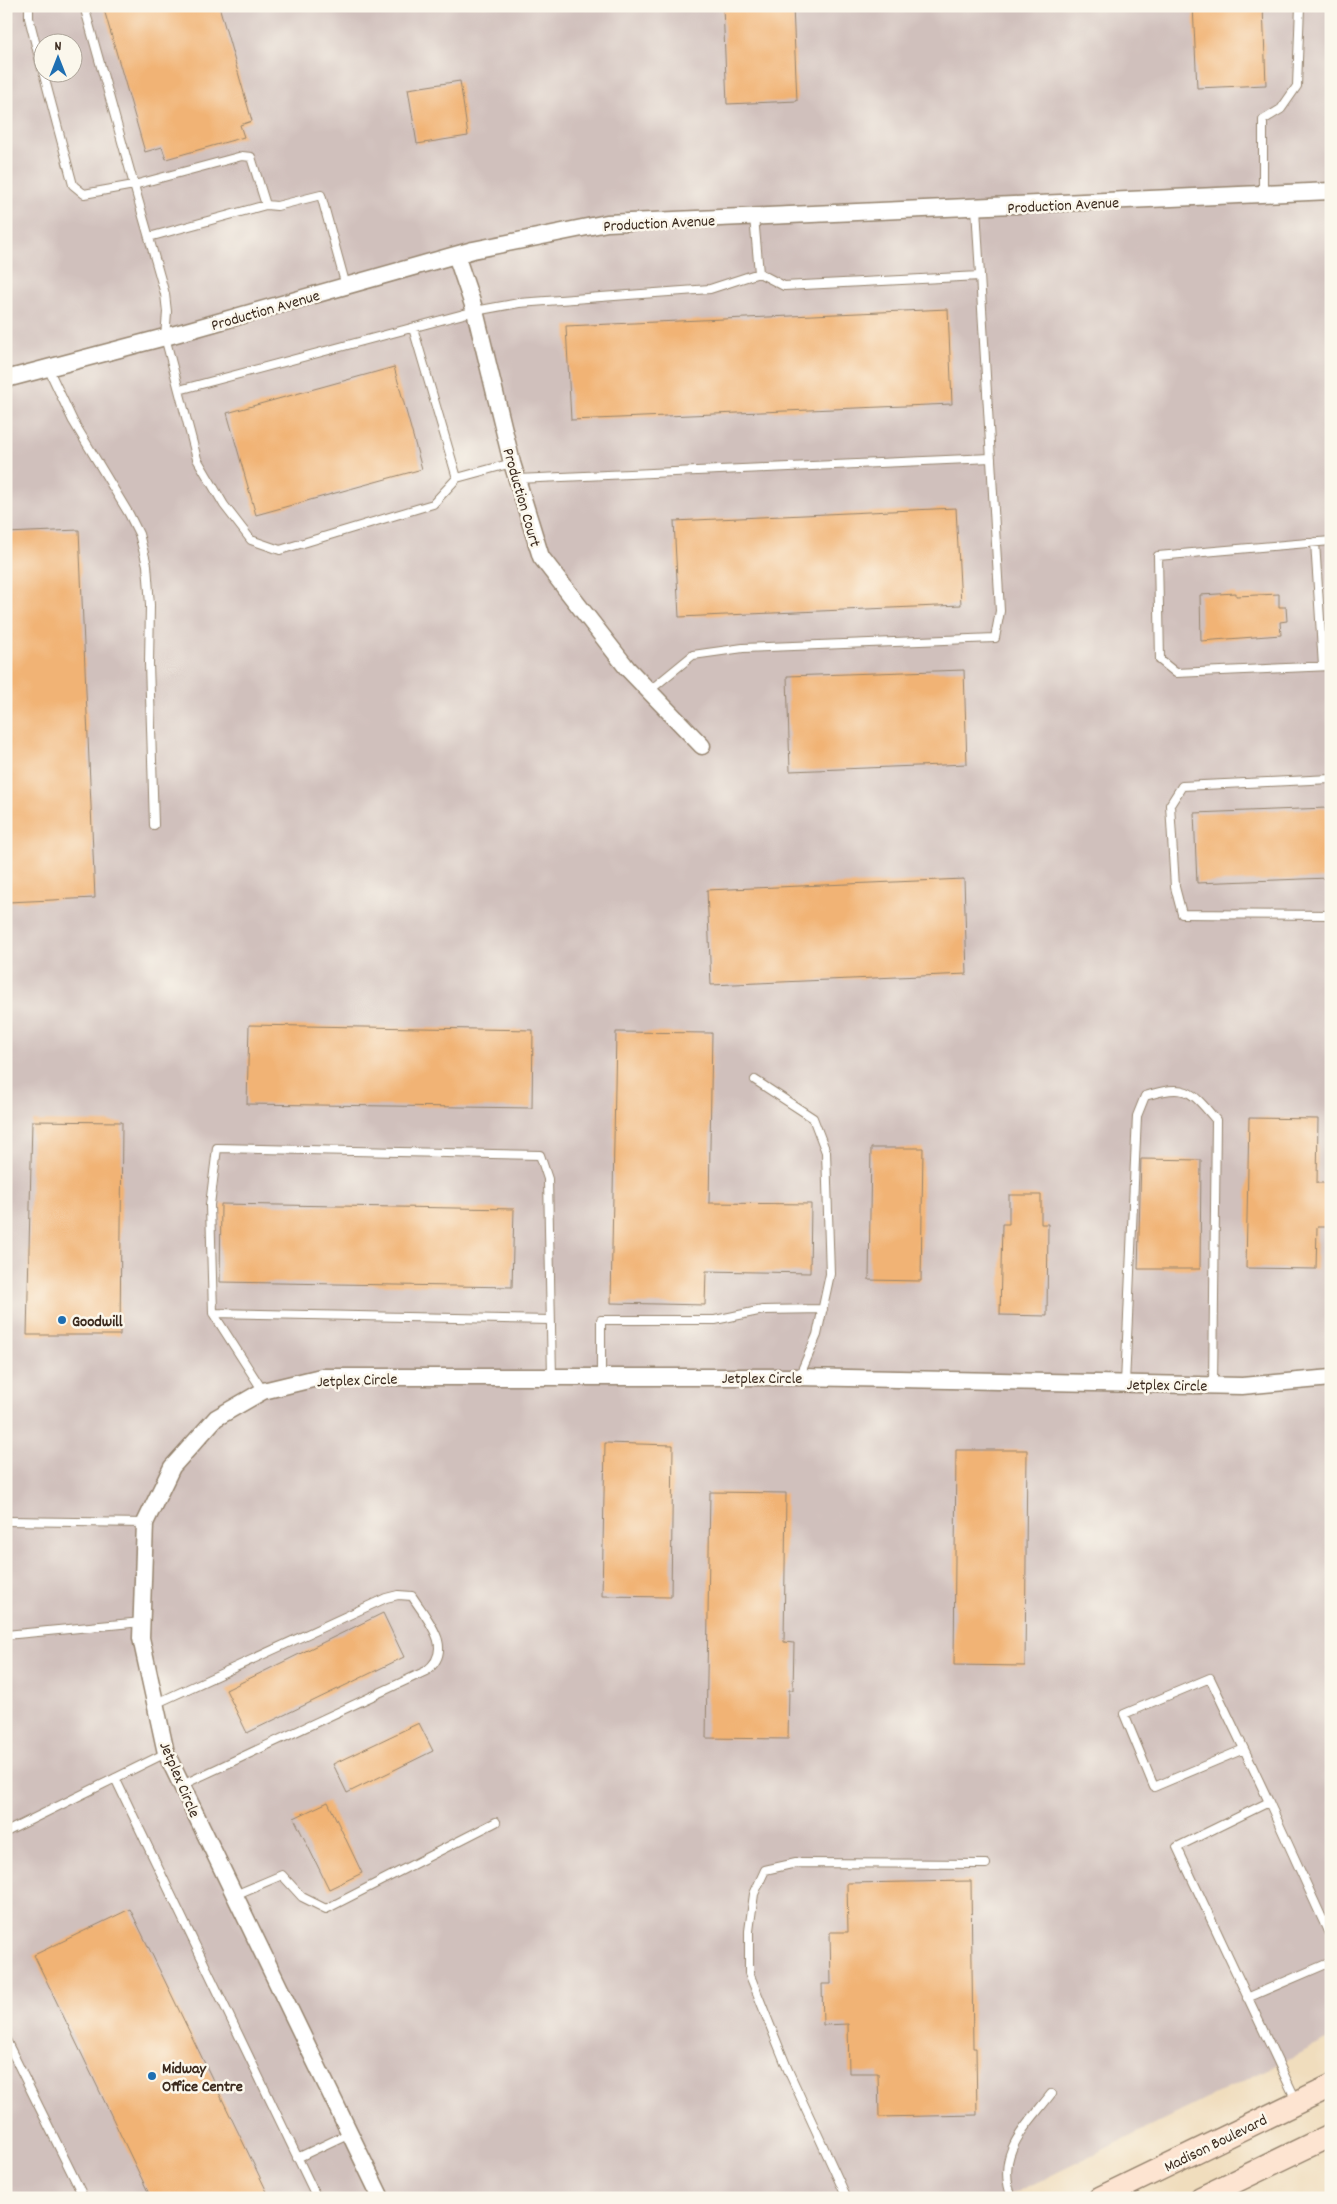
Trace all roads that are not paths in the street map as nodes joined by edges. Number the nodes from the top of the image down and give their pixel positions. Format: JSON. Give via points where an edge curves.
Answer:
{"nodes":[{"id":1,"x":29,"y":6,"type":"edge"},
{"id":2,"x":84,"y":6,"type":"edge"},
{"id":3,"x":1300,"y":6,"type":"edge"},
{"id":4,"x":33,"y":32,"type":"edge"},
{"id":5,"x":46,"y":82,"type":"edge"},
{"id":6,"x":134,"y":185,"type":"junction"},
{"id":7,"x":1331,"y":191,"type":"edge"},
{"id":8,"x":1263,"y":194,"type":"junction"},
{"id":9,"x":266,"y":205,"type":"junction"},
{"id":10,"x":976,"y":208,"type":"junction"},
{"id":11,"x":754,"y":217,"type":"junction"},
{"id":12,"x":149,"y":237,"type":"junction"},
{"id":13,"x":456,"y":255,"type":"junction"},
{"id":14,"x":759,"y":273,"type":"junction"},
{"id":15,"x":980,"y":276,"type":"junction"},
{"id":16,"x":346,"y":286,"type":"junction"},
{"id":17,"x":475,"y":311,"type":"junction"},
{"id":18,"x":414,"y":328,"type":"junction"},
{"id":19,"x":165,"y":337,"type":"junction"},
{"id":20,"x":48,"y":368,"type":"junction"},
{"id":21,"x":6,"y":379,"type":"edge"},
{"id":22,"x":179,"y":390,"type":"junction"},
{"id":23,"x":991,"y":458,"type":"junction"},
{"id":24,"x":514,"y":471,"type":"junction"},
{"id":25,"x":457,"y":478,"type":"junction"},
{"id":26,"x":1331,"y":541,"type":"edge"},
{"id":27,"x":1315,"y":542,"type":"junction"},
{"id":28,"x":1327,"y":666,"type":"edge"},
{"id":29,"x":649,"y":692,"type":"junction"},
{"id":30,"x":702,"y":746,"type":"dead end"},
{"id":31,"x":1331,"y":778,"type":"edge"},
{"id":32,"x":154,"y":825,"type":"dead end"},
{"id":33,"x":1331,"y":915,"type":"edge"},
{"id":34,"x":755,"y":1080,"type":"dead end"},
{"id":35,"x":823,"y":1308,"type":"junction"},
{"id":36,"x":212,"y":1313,"type":"junction"},
{"id":37,"x":550,"y":1320,"type":"junction"},
{"id":38,"x":552,"y":1377,"type":"junction"},
{"id":39,"x":601,"y":1377,"type":"junction"},
{"id":40,"x":799,"y":1377,"type":"junction"},
{"id":41,"x":1331,"y":1378,"type":"edge"},
{"id":42,"x":1125,"y":1383,"type":"junction"},
{"id":43,"x":1213,"y":1385,"type":"junction"},
{"id":44,"x":263,"y":1391,"type":"junction"},
{"id":45,"x":6,"y":1522,"type":"edge"},
{"id":46,"x":145,"y":1523,"type":"junction"},
{"id":47,"x":142,"y":1622,"type":"junction"},
{"id":48,"x":6,"y":1635,"type":"edge"},
{"id":49,"x":155,"y":1704,"type":"junction"},
{"id":50,"x":1244,"y":1749,"type":"junction"},
{"id":51,"x":166,"y":1753,"type":"junction"},
{"id":52,"x":115,"y":1778,"type":"junction"},
{"id":53,"x":182,"y":1785,"type":"junction"},
{"id":54,"x":1269,"y":1802,"type":"junction"},
{"id":55,"x":496,"y":1822,"type":"dead end"},
{"id":56,"x":6,"y":1832,"type":"edge"},
{"id":57,"x":986,"y":1864,"type":"dead end"},
{"id":58,"x":234,"y":1895,"type":"junction"},
{"id":59,"x":1331,"y":1938,"type":"edge"},
{"id":60,"x":1331,"y":1962,"type":"edge"},
{"id":61,"x":1247,"y":1998,"type":"junction"},
{"id":62,"x":6,"y":2040,"type":"edge"},
{"id":63,"x":1331,"y":2086,"type":"edge"},
{"id":64,"x":1051,"y":2094,"type":"dead end"},
{"id":65,"x":1297,"y":2102,"type":"junction"},
{"id":66,"x":350,"y":2133,"type":"junction"},
{"id":67,"x":1331,"y":2135,"type":"edge"},
{"id":68,"x":297,"y":2158,"type":"junction"},
{"id":69,"x":84,"y":2198,"type":"edge"},
{"id":70,"x":317,"y":2198,"type":"edge"},
{"id":71,"x":381,"y":2198,"type":"edge"},
{"id":72,"x":847,"y":2198,"type":"edge"},
{"id":73,"x":1012,"y":2198,"type":"edge"},
{"id":74,"x":1100,"y":2198,"type":"edge"},
{"id":75,"x":1201,"y":2198,"type":"edge"}],
"edges":[{"from":1,"to":4,"type":"lane"},
{"from":2,"to":6,"type":"lane"},
{"from":3,"to":8,"type":"lane","via":[[1297,86],[1281,109],[1263,120]]},
{"from":5,"to":6,"type":"lane","via":[[73,185],[84,194]]},
{"from":6,"to":9,"type":"lane","via":[[247,156],[255,162]]},
{"from":6,"to":12,"type":"lane"},
{"from":7,"to":8,"type":"street","name":"Production Avenue"},
{"from":8,"to":10,"type":"street","name":"Production Avenue"},
{"from":9,"to":12,"type":"lane"},
{"from":9,"to":16,"type":"lane","via":[[277,206],[321,195]]},
{"from":10,"to":11,"type":"street","name":"Production Avenue"},
{"from":10,"to":15,"type":"lane"},
{"from":11,"to":13,"type":"street","name":"Production Avenue","via":[[608,223]]},
{"from":11,"to":14,"type":"lane"},
{"from":12,"to":19,"type":"lane","via":[[165,294]]},
{"from":13,"to":16,"type":"street","name":"Production Avenue"},
{"from":13,"to":17,"type":"street","name":"Production Court"},
{"from":14,"to":15,"type":"lane","via":[[784,286]]},
{"from":14,"to":17,"type":"lane","via":[[710,289],[519,303]]},
{"from":15,"to":23,"type":"lane"},
{"from":16,"to":19,"type":"street","name":"Production Avenue"},
{"from":17,"to":18,"type":"lane"},
{"from":17,"to":24,"type":"street","name":"Production Court"},
{"from":18,"to":22,"type":"lane"},
{"from":18,"to":25,"type":"lane"},
{"from":19,"to":20,"type":"street","name":"Production Avenue"},
{"from":19,"to":22,"type":"lane"},
{"from":20,"to":21,"type":"street","name":"Production Avenue"},
{"from":20,"to":32,"type":"lane","via":[[73,421],[129,514],[139,534],[147,565]]},
{"from":22,"to":25,"type":"lane","via":[[197,459],[224,506],[251,540],[280,550],[433,504]]},
{"from":23,"to":24,"type":"lane"},
{"from":23,"to":29,"type":"lane","via":[[1000,612],[995,638],[743,648],[693,655]]},
{"from":24,"to":25,"type":"lane"},
{"from":24,"to":29,"type":"street","name":"Production Court","via":[[541,557]]},
{"from":26,"to":27,"type":"lane"},
{"from":27,"to":28,"type":"lane"},
{"from":27,"to":28,"type":"lane","via":[[1158,556],[1160,660],[1176,673]]},
{"from":29,"to":30,"type":"street","name":"Production Court"},
{"from":31,"to":33,"type":"lane","via":[[1182,786],[1170,805],[1175,887],[1182,914]]},
{"from":34,"to":35,"type":"lane","via":[[813,1118],[826,1152],[830,1274]]},
{"from":35,"to":39,"type":"lane","via":[[763,1310],[715,1320],[602,1320]]},
{"from":35,"to":40,"type":"lane","via":[[817,1335]]},
{"from":36,"to":37,"type":"lane"},
{"from":36,"to":37,"type":"lane","via":[[210,1205],[217,1148],[236,1148],[540,1155],[548,1178]]},
{"from":36,"to":44,"type":"lane"},
{"from":37,"to":38,"type":"lane"},
{"from":38,"to":39,"type":"street","name":"Jetplex Circle"},
{"from":38,"to":44,"type":"street","name":"Jetplex Circle","via":[[321,1377]]},
{"from":39,"to":40,"type":"street","name":"Jetplex Circle"},
{"from":40,"to":42,"type":"street","name":"Jetplex Circle"},
{"from":41,"to":43,"type":"street","name":"Jetplex Circle","via":[[1242,1386]]},
{"from":42,"to":43,"type":"street","name":"Jetplex Circle"},
{"from":42,"to":43,"type":"lane","via":[[1137,1116],[1145,1096],[1172,1088],[1194,1094],[1216,1120]]},
{"from":44,"to":46,"type":"street","name":"Jetplex Circle","via":[[216,1418],[172,1467]]},
{"from":45,"to":46,"type":"lane"},
{"from":46,"to":47,"type":"street","name":"Jetplex Circle"},
{"from":47,"to":48,"type":"lane"},
{"from":47,"to":49,"type":"street","name":"Jetplex Circle","via":[[141,1638]]},
{"from":49,"to":51,"type":"street","name":"Jetplex Circle"},
{"from":49,"to":53,"type":"lane","via":[[398,1595],[412,1596],[436,1635],[440,1652],[437,1663],[426,1671]]},
{"from":50,"to":50,"type":"lane","via":[[1210,1678],[1124,1714],[1154,1787]]},
{"from":50,"to":54,"type":"lane"},
{"from":51,"to":52,"type":"lane"},
{"from":51,"to":53,"type":"street","name":"Jetplex Circle"},
{"from":52,"to":56,"type":"lane"},
{"from":52,"to":68,"type":"lane"},
{"from":53,"to":58,"type":"street","name":"Jetplex Circle"},
{"from":54,"to":59,"type":"lane"},
{"from":54,"to":61,"type":"lane","via":[[1177,1847]]},
{"from":55,"to":58,"type":"lane","via":[[326,1909],[302,1897],[282,1875]]},
{"from":57,"to":72,"type":"lane","via":[[796,1863],[765,1870],[754,1894],[750,1973],[788,2070]]},
{"from":58,"to":66,"type":"street","name":"Jetplex Circle"},
{"from":60,"to":61,"type":"lane"},
{"from":61,"to":65,"type":"lane"},
{"from":62,"to":69,"type":"lane"},
{"from":63,"to":65,"type":"main road","name":"Madison Boulevard"},
{"from":64,"to":73,"type":"lane","via":[[1012,2145],[1006,2181]]},
{"from":65,"to":74,"type":"main road","name":"Madison Boulevard"},
{"from":66,"to":68,"type":"lane"},
{"from":66,"to":71,"type":"street","name":"Jetplex Circle"},
{"from":67,"to":75,"type":"main road"},
{"from":68,"to":70,"type":"lane"}]}
